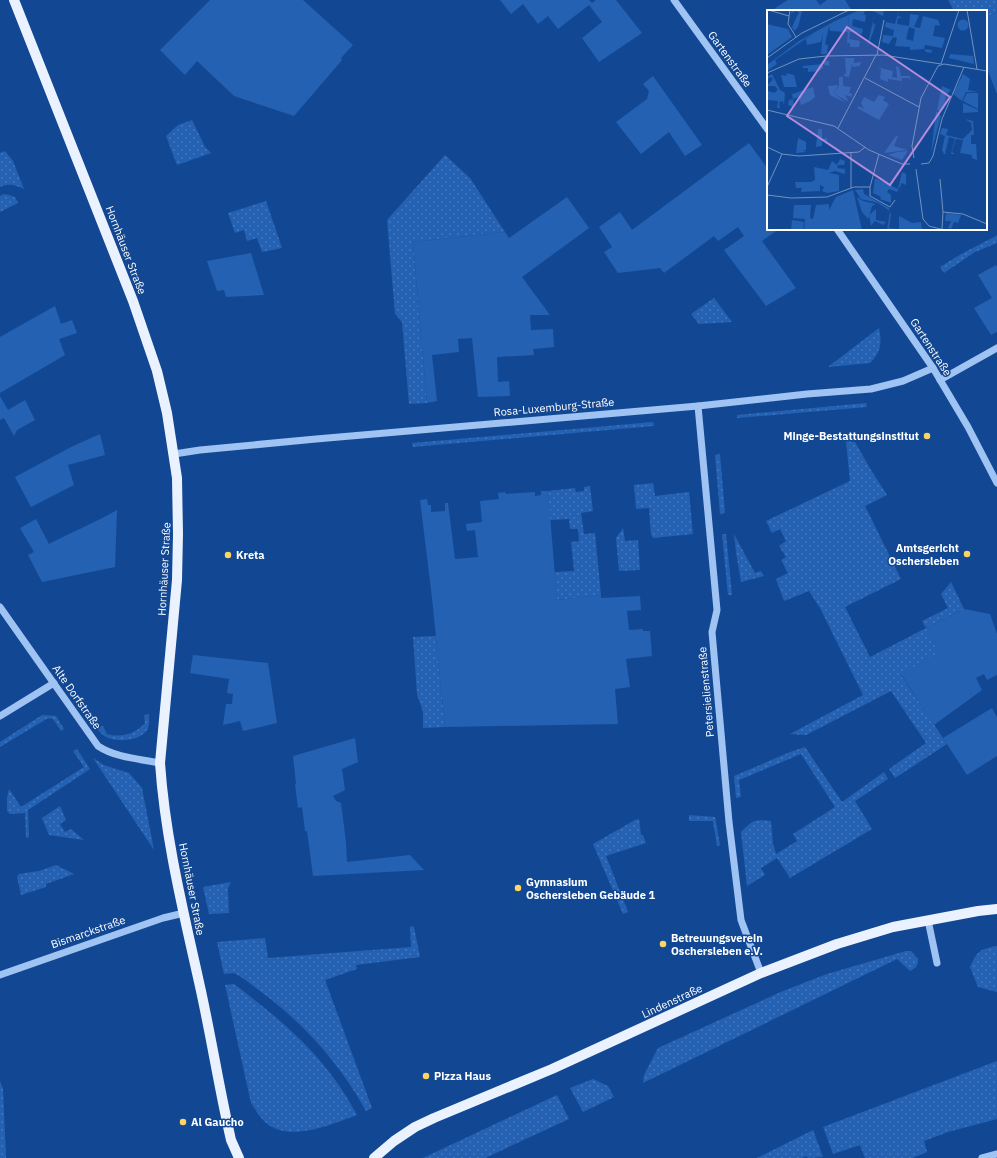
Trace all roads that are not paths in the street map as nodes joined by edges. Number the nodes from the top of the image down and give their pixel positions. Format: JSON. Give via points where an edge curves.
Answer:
{"nodes":[{"id":1,"x":14,"y":0,"type":"edge"},
{"id":2,"x":674,"y":0,"type":"edge"},
{"id":3,"x":767,"y":129,"type":"edge"},
{"id":4,"x":838,"y":230,"type":"edge"},
{"id":5,"x":997,"y":348,"type":"edge"},
{"id":6,"x":933,"y":368,"type":"junction"},
{"id":7,"x":940,"y":380,"type":"junction"},
{"id":8,"x":698,"y":406,"type":"junction"},
{"id":9,"x":174,"y":454,"type":"junction"},
{"id":10,"x":997,"y":483,"type":"edge"},
{"id":11,"x":0,"y":607,"type":"edge"},
{"id":12,"x":54,"y":683,"type":"junction"},
{"id":13,"x":0,"y":716,"type":"edge"},
{"id":14,"x":160,"y":763,"type":"junction"},
{"id":15,"x":997,"y":909,"type":"edge"},
{"id":16,"x":184,"y":913,"type":"junction"},
{"id":17,"x":928,"y":920,"type":"junction"},
{"id":18,"x":937,"y":963,"type":"dead end"},
{"id":19,"x":761,"y":973,"type":"junction"},
{"id":20,"x":0,"y":975,"type":"edge"},
{"id":21,"x":997,"y":1154,"type":"edge"},
{"id":22,"x":239,"y":1158,"type":"edge"},
{"id":23,"x":374,"y":1158,"type":"edge"},
{"id":24,"x":982,"y":1158,"type":"edge"}],
"edges":[{"from":1,"to":9,"type":"main road","name":"Hornhäuser Straße","via":[[135,308],[157,371]]},
{"from":2,"to":3,"type":"street","name":"Gartenstraße"},
{"from":4,"to":6,"type":"street","name":"Gartenstraße"},
{"from":5,"to":7,"type":"street"},
{"from":6,"to":7,"type":"street","name":"Gartenstraße"},
{"from":6,"to":8,"type":"street","name":"Rosa-Luxemburg-Straße","via":[[903,382],[872,390]]},
{"from":7,"to":10,"type":"street","name":"Gartenstraße"},
{"from":8,"to":9,"type":"street","name":"Rosa-Luxemburg-Straße"},
{"from":8,"to":19,"type":"street","name":"Petersielienstraße","via":[[717,610],[712,632],[729,822],[741,920]]},
{"from":9,"to":14,"type":"main road","name":"Hornhäuser Straße","via":[[178,501],[177,580]]},
{"from":11,"to":12,"type":"street","name":"Alte Dorfstraße"},
{"from":12,"to":13,"type":"street"},
{"from":12,"to":14,"type":"street","name":"Alte Dorfstraße","via":[[98,746],[106,752]]},
{"from":14,"to":16,"type":"main road","name":"Hornhäuser Straße"},
{"from":15,"to":17,"type":"main road","name":"Lindenstraße"},
{"from":16,"to":20,"type":"street","name":"Bismarckstraße"},
{"from":16,"to":22,"type":"main road","name":"Hornhäuser Straße","via":[[231,1140]]},
{"from":17,"to":18,"type":"street"},
{"from":17,"to":19,"type":"main road","name":"Lindenstraße","via":[[893,927],[837,944]]},
{"from":19,"to":23,"type":"main road","name":"Lindenstraße","via":[[552,1069],[415,1127]]},
{"from":21,"to":24,"type":"street"}]}
